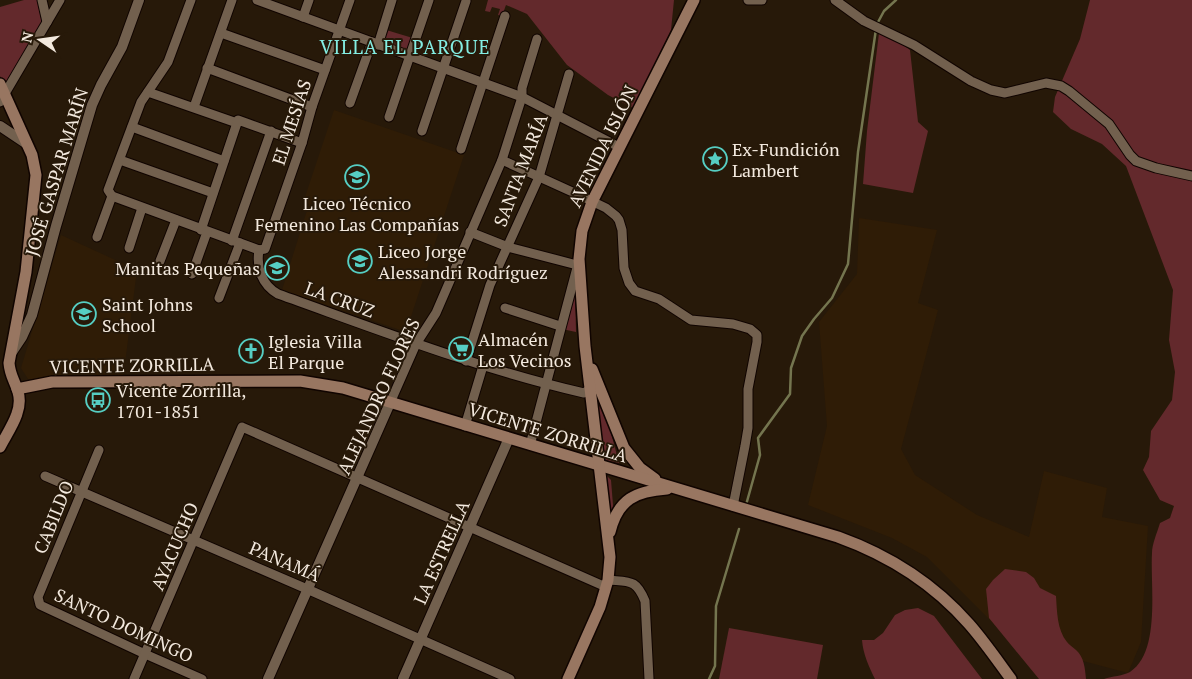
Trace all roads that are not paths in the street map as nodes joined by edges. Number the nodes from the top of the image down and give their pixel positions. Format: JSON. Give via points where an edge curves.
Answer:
{"nodes":[{"id":1,"x":42,"y":0,"type":"edge"},
{"id":2,"x":60,"y":0,"type":"edge"},
{"id":3,"x":139,"y":0,"type":"edge"},
{"id":4,"x":191,"y":0,"type":"edge"},
{"id":5,"x":232,"y":0,"type":"edge"},
{"id":6,"x":257,"y":0,"type":"edge"},
{"id":7,"x":309,"y":0,"type":"edge"},
{"id":8,"x":350,"y":0,"type":"edge"},
{"id":9,"x":392,"y":0,"type":"edge"},
{"id":10,"x":429,"y":0,"type":"edge"},
{"id":11,"x":694,"y":0,"type":"edge"},
{"id":12,"x":748,"y":0,"type":"edge"},
{"id":13,"x":762,"y":0,"type":"edge"},
{"id":14,"x":835,"y":0,"type":"edge"},
{"id":15,"x":466,"y":1,"type":"dead end"},
{"id":16,"x":505,"y":16,"type":"dead end"},
{"id":17,"x":303,"y":17,"type":"junction"},
{"id":18,"x":48,"y":22,"type":"junction"},
{"id":19,"x":340,"y":30,"type":"junction"},
{"id":20,"x":221,"y":33,"type":"junction"},
{"id":21,"x":537,"y":39,"type":"dead end"},
{"id":22,"x":375,"y":44,"type":"junction"},
{"id":23,"x":411,"y":56,"type":"junction"},
{"id":24,"x":207,"y":68,"type":"junction"},
{"id":25,"x":444,"y":68,"type":"junction"},
{"id":26,"x":325,"y":70,"type":"junction"},
{"id":27,"x":570,"y":74,"type":"dead end"},
{"id":28,"x":484,"y":82,"type":"junction"},
{"id":29,"x":148,"y":92,"type":"junction"},
{"id":30,"x":2,"y":93,"type":"edge"},
{"id":31,"x":522,"y":97,"type":"junction"},
{"id":32,"x":350,"y":103,"type":"dead end"},
{"id":33,"x":194,"y":107,"type":"junction"},
{"id":34,"x":312,"y":107,"type":"junction"},
{"id":35,"x":558,"y":116,"type":"junction"},
{"id":36,"x":390,"y":117,"type":"dead end"},
{"id":37,"x":238,"y":122,"type":"junction"},
{"id":38,"x":0,"y":126,"type":"edge"},
{"id":39,"x":132,"y":127,"type":"junction"},
{"id":40,"x":422,"y":131,"type":"dead end"},
{"id":41,"x":271,"y":132,"type":"junction"},
{"id":42,"x":302,"y":142,"type":"junction"},
{"id":43,"x":27,"y":144,"type":"junction"},
{"id":44,"x":620,"y":146,"type":"junction"},
{"id":45,"x":461,"y":149,"type":"dead end"},
{"id":46,"x":120,"y":160,"type":"junction"},
{"id":47,"x":502,"y":160,"type":"junction"},
{"id":48,"x":224,"y":162,"type":"junction"},
{"id":49,"x":1192,"y":176,"type":"edge"},
{"id":50,"x":539,"y":177,"type":"junction"},
{"id":51,"x":213,"y":193,"type":"junction"},
{"id":52,"x":112,"y":196,"type":"junction"},
{"id":53,"x":592,"y":202,"type":"junction"},
{"id":54,"x":142,"y":208,"type":"junction"},
{"id":55,"x":176,"y":220,"type":"junction"},
{"id":56,"x":204,"y":231,"type":"junction"},
{"id":57,"x":470,"y":232,"type":"junction"},
{"id":58,"x":97,"y":237,"type":"dead end"},
{"id":59,"x":236,"y":242,"type":"junction"},
{"id":60,"x":508,"y":247,"type":"junction"},
{"id":61,"x":129,"y":248,"type":"dead end"},
{"id":62,"x":259,"y":250,"type":"junction"},
{"id":63,"x":160,"y":261,"type":"dead end"},
{"id":64,"x":578,"y":262,"type":"junction"},
{"id":65,"x":192,"y":274,"type":"dead end"},
{"id":66,"x":220,"y":298,"type":"dead end"},
{"id":67,"x":505,"y":308,"type":"dead end"},
{"id":68,"x":560,"y":326,"type":"junction"},
{"id":69,"x":416,"y":344,"type":"junction"},
{"id":70,"x":585,"y":346,"type":"junction"},
{"id":71,"x":9,"y":356,"type":"junction"},
{"id":72,"x":466,"y":361,"type":"junction"},
{"id":73,"x":483,"y":366,"type":"junction"},
{"id":74,"x":545,"y":384,"type":"junction"},
{"id":75,"x":17,"y":389,"type":"junction"},
{"id":76,"x":587,"y":391,"type":"junction"},
{"id":77,"x":390,"y":404,"type":"junction"},
{"id":78,"x":465,"y":426,"type":"junction"},
{"id":79,"x":509,"y":438,"type":"junction"},
{"id":80,"x":530,"y":445,"type":"junction"},
{"id":81,"x":0,"y":447,"type":"edge"},
{"id":82,"x":99,"y":450,"type":"dead end"},
{"id":83,"x":594,"y":465,"type":"junction"},
{"id":84,"x":45,"y":476,"type":"dead end"},
{"id":85,"x":358,"y":478,"type":"junction"},
{"id":86,"x":673,"y":488,"type":"junction"},
{"id":87,"x":81,"y":492,"type":"junction"},
{"id":88,"x":733,"y":506,"type":"junction"},
{"id":89,"x":471,"y":527,"type":"junction"},
{"id":90,"x":609,"y":538,"type":"junction"},
{"id":91,"x":194,"y":540,"type":"junction"},
{"id":92,"x":608,"y":581,"type":"junction"},
{"id":93,"x":307,"y":588,"type":"junction"},
{"id":94,"x":38,"y":597,"type":"joint"},
{"id":95,"x":420,"y":638,"type":"junction"},
{"id":96,"x":145,"y":654,"type":"junction"},
{"id":97,"x":134,"y":679,"type":"edge"},
{"id":98,"x":202,"y":679,"type":"edge"},
{"id":99,"x":268,"y":679,"type":"edge"},
{"id":100,"x":403,"y":679,"type":"edge"},
{"id":101,"x":510,"y":679,"type":"edge"},
{"id":102,"x":568,"y":679,"type":"edge"},
{"id":103,"x":649,"y":679,"type":"edge"},
{"id":104,"x":1011,"y":679,"type":"edge"}],
"edges":[{"from":1,"to":18,"type":"street"},
{"from":2,"to":18,"type":"street"},
{"from":3,"to":71,"type":"street","name":"JOSÉ GASPAR MARÍN","via":[[122,47],[92,105],[32,315]]},
{"from":4,"to":29,"type":"street","via":[[168,62]]},
{"from":5,"to":20,"type":"street"},
{"from":6,"to":17,"type":"street"},
{"from":7,"to":17,"type":"street"},
{"from":8,"to":19,"type":"street","name":"EL MESÍAS"},
{"from":9,"to":22,"type":"street"},
{"from":10,"to":23,"type":"street"},
{"from":11,"to":44,"type":"main road","name":"AVENIDA ISLÓN"},
{"from":12,"to":13,"type":"street"},
{"from":14,"to":49,"type":"street","via":[[876,28],[914,45],[996,92],[1046,83],[1061,86],[1105,120],[1136,161]]},
{"from":15,"to":25,"type":"street"},
{"from":16,"to":28,"type":"street"},
{"from":17,"to":19,"type":"street"},
{"from":18,"to":30,"type":"street"},
{"from":19,"to":22,"type":"street"},
{"from":19,"to":26,"type":"street","name":"EL MESÍAS"},
{"from":20,"to":24,"type":"street"},
{"from":20,"to":26,"type":"street"},
{"from":21,"to":31,"type":"street","name":"ALEJANDRO FLORES"},
{"from":22,"to":23,"type":"street"},
{"from":22,"to":32,"type":"street"},
{"from":23,"to":25,"type":"street"},
{"from":23,"to":36,"type":"street"},
{"from":24,"to":33,"type":"street"},
{"from":24,"to":34,"type":"street"},
{"from":25,"to":28,"type":"street"},
{"from":25,"to":40,"type":"street"},
{"from":26,"to":34,"type":"street","name":"EL MESÍAS"},
{"from":27,"to":35,"type":"street","name":"SANTA MARÍA"},
{"from":28,"to":31,"type":"street"},
{"from":28,"to":45,"type":"street"},
{"from":29,"to":33,"type":"street"},
{"from":29,"to":39,"type":"street"},
{"from":30,"to":43,"type":"main road"},
{"from":31,"to":35,"type":"street"},
{"from":31,"to":47,"type":"street","name":"ALEJANDRO FLORES"},
{"from":33,"to":37,"type":"street"},
{"from":34,"to":42,"type":"street","name":"EL MESÍAS"},
{"from":35,"to":44,"type":"street"},
{"from":35,"to":50,"type":"street","name":"SANTA MARÍA"},
{"from":37,"to":41,"type":"street"},
{"from":37,"to":48,"type":"street"},
{"from":38,"to":43,"type":"street"},
{"from":39,"to":46,"type":"street"},
{"from":39,"to":48,"type":"street"},
{"from":41,"to":42,"type":"street"},
{"from":41,"to":59,"type":"street"},
{"from":42,"to":62,"type":"street","name":"EL MESÍAS","via":[[265,248]]},
{"from":43,"to":71,"type":"main road","via":[[34,162],[36,182],[21,303]]},
{"from":44,"to":53,"type":"main road","name":"AVENIDA ISLÓN"},
{"from":46,"to":51,"type":"street"},
{"from":46,"to":52,"type":"street","via":[[108,190]]},
{"from":47,"to":50,"type":"street"},
{"from":47,"to":57,"type":"street","name":"ALEJANDRO FLORES"},
{"from":48,"to":51,"type":"street"},
{"from":50,"to":53,"type":"street"},
{"from":50,"to":60,"type":"street","name":"SANTA MARÍA"},
{"from":51,"to":56,"type":"street"},
{"from":52,"to":54,"type":"street"},
{"from":52,"to":58,"type":"street"},
{"from":53,"to":64,"type":"main road","name":"AVENIDA ISLÓN","via":[[582,231]]},
{"from":53,"to":88,"type":"street","via":[[611,211],[620,220],[624,268],[635,291],[659,299],[691,320],[733,324],[750,329],[757,335],[748,389],[746,437]]},
{"from":54,"to":55,"type":"street"},
{"from":54,"to":61,"type":"street"},
{"from":55,"to":56,"type":"street"},
{"from":55,"to":63,"type":"street"},
{"from":56,"to":59,"type":"street"},
{"from":56,"to":65,"type":"street"},
{"from":57,"to":60,"type":"street"},
{"from":57,"to":69,"type":"street","name":"ALEJANDRO FLORES","via":[[436,313]]},
{"from":59,"to":62,"type":"street"},
{"from":59,"to":66,"type":"street"},
{"from":60,"to":64,"type":"street"},
{"from":60,"to":72,"type":"street","name":"SANTA MARÍA","via":[[490,284]]},
{"from":62,"to":69,"type":"street","name":"LA CRUZ","via":[[257,261],[270,290]]},
{"from":64,"to":68,"type":"street"},
{"from":64,"to":70,"type":"main road","name":"AVENIDA ISLÓN"},
{"from":67,"to":68,"type":"street"},
{"from":68,"to":74,"type":"street"},
{"from":69,"to":72,"type":"street","name":"LA CRUZ"},
{"from":69,"to":77,"type":"street","name":"ALEJANDRO FLORES"},
{"from":70,"to":76,"type":"main road","name":"AVENIDA ISLÓN"},
{"from":70,"to":86,"type":"main road","via":[[624,448],[646,472]]},
{"from":71,"to":75,"type":"main road","via":[[11,377]]},
{"from":72,"to":73,"type":"street","name":"LA CRUZ"},
{"from":73,"to":74,"type":"street","name":"LA CRUZ"},
{"from":73,"to":78,"type":"street"},
{"from":74,"to":76,"type":"street","name":"LA CRUZ"},
{"from":74,"to":80,"type":"street"},
{"from":75,"to":77,"type":"main road","name":"VICENTE ZORRILLA","via":[[52,382],[300,381],[337,387]]},
{"from":75,"to":81,"type":"main road","via":[[18,410]]},
{"from":76,"to":83,"type":"main road","name":"AVENIDA ISLÓN"},
{"from":77,"to":78,"type":"main road","name":"VICENTE ZORRILLA"},
{"from":77,"to":85,"type":"street","name":"ALEJANDRO FLORES"},
{"from":78,"to":79,"type":"main road","name":"VICENTE ZORRILLA"},
{"from":79,"to":80,"type":"main road","name":"VICENTE ZORRILLA"},
{"from":79,"to":89,"type":"street","name":"LA ESTRELLA"},
{"from":80,"to":83,"type":"main road","name":"VICENTE ZORRILLA"},
{"from":82,"to":87,"type":"street","name":"CABILDO"},
{"from":83,"to":86,"type":"main road","name":"VICENTE ZORRILLA"},
{"from":83,"to":90,"type":"main road","name":"AVENIDA ISLÓN"},
{"from":83,"to":92,"type":"main road","name":"AVENIDA ISLÓN"},
{"from":84,"to":87,"type":"street","name":"PANAMÁ"},
{"from":85,"to":89,"type":"street"},
{"from":85,"to":91,"type":"street","name":"AYACUCHO","via":[[242,427]]},
{"from":85,"to":93,"type":"street","name":"ALEJANDRO FLORES"},
{"from":86,"to":88,"type":"main road","name":"VICENTE ZORRILLA"},
{"from":86,"to":90,"type":"main road","via":[[649,491],[631,498],[615,514]]},
{"from":87,"to":91,"type":"street","name":"PANAMÁ"},
{"from":87,"to":94,"type":"street","name":"CABILDO"},
{"from":88,"to":104,"type":"main road","name":"VICENTE ZORRILLA","via":[[852,543],[908,571],[958,612]]},
{"from":89,"to":92,"type":"street"},
{"from":89,"to":95,"type":"street","name":"LA ESTRELLA"},
{"from":90,"to":92,"type":"main road","name":"AVENIDA ISLÓN"},
{"from":91,"to":93,"type":"street","name":"PANAMÁ"},
{"from":91,"to":96,"type":"street","name":"AYACUCHO"},
{"from":92,"to":102,"type":"main road","name":"AVENIDA ISLÓN"},
{"from":92,"to":103,"type":"street","via":[[632,582],[640,589],[645,601]]},
{"from":93,"to":95,"type":"street","name":"PANAMÁ"},
{"from":93,"to":99,"type":"street","name":"ALEJANDRO FLORES"},
{"from":94,"to":96,"type":"street","name":"SANTO DOMINGO","via":[[40,604]]},
{"from":95,"to":100,"type":"street","name":"LA ESTRELLA"},
{"from":95,"to":101,"type":"street","name":"PANAMÁ"},
{"from":96,"to":97,"type":"street","name":"AYACUCHO"},
{"from":96,"to":98,"type":"street","name":"SANTO DOMINGO"}]}
